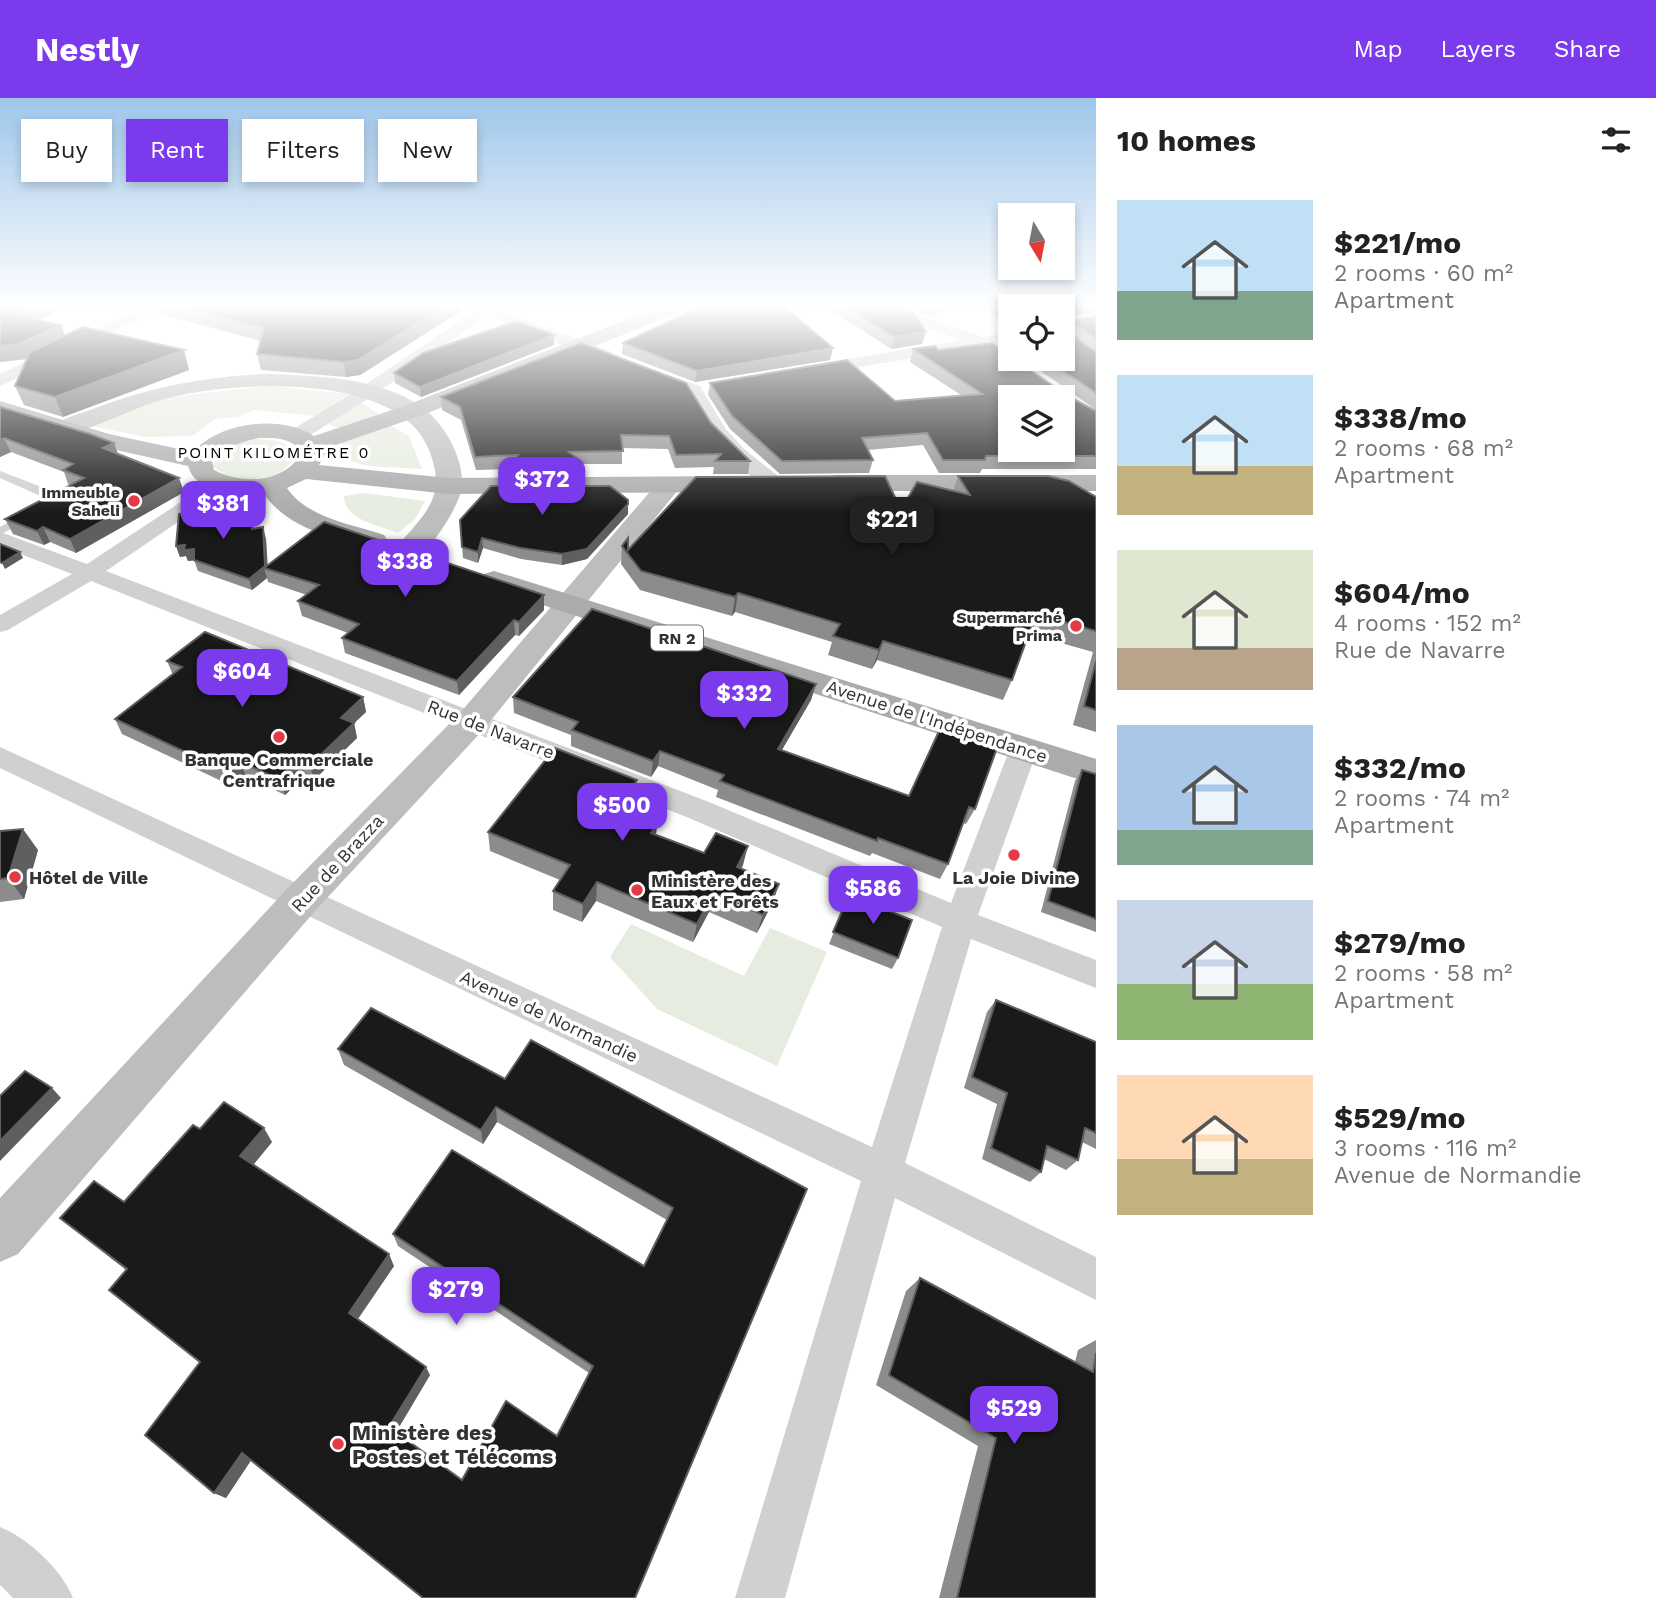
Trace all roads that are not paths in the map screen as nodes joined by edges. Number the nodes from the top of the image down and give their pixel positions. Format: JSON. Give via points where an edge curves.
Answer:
{"nodes":[{"id":1,"x":16,"y":374,"type":"edge"},
{"id":2,"x":392,"y":374,"type":"edge"},
{"id":3,"x":503,"y":374,"type":"edge"},
{"id":4,"x":656,"y":374,"type":"edge"},
{"id":5,"x":0,"y":382,"type":"edge"},
{"id":6,"x":368,"y":391,"type":"junction"},
{"id":7,"x":0,"y":408,"type":"edge"},
{"id":8,"x":412,"y":411,"type":"junction"},
{"id":9,"x":66,"y":428,"type":"junction"},
{"id":10,"x":304,"y":440,"type":"junction"},
{"id":11,"x":199,"y":461,"type":"junction"},
{"id":12,"x":302,"y":471,"type":"junction"},
{"id":13,"x":0,"y":474,"type":"edge"},
{"id":14,"x":1026,"y":482,"type":"junction"},
{"id":15,"x":775,"y":483,"type":"junction"},
{"id":16,"x":1096,"y":483,"type":"edge"},
{"id":17,"x":221,"y":484,"type":"junction"},
{"id":18,"x":271,"y":484,"type":"junction"},
{"id":19,"x":668,"y":485,"type":"junction"},
{"id":20,"x":449,"y":486,"type":"junction"},
{"id":21,"x":1096,"y":499,"type":"edge"},
{"id":22,"x":0,"y":532,"type":"edge"},
{"id":23,"x":0,"y":538,"type":"edge"},
{"id":24,"x":419,"y":556,"type":"joint"},
{"id":25,"x":469,"y":572,"type":"edge"},
{"id":26,"x":89,"y":573,"type":"junction"},
{"id":27,"x":568,"y":604,"type":"junction"},
{"id":28,"x":0,"y":625,"type":"edge"},
{"id":29,"x":471,"y":722,"type":"junction"},
{"id":30,"x":1024,"y":748,"type":"junction"},
{"id":31,"x":0,"y":757,"type":"edge"},
{"id":32,"x":1096,"y":772,"type":"edge"},
{"id":33,"x":301,"y":900,"type":"junction"},
{"id":34,"x":960,"y":921,"type":"junction"},
{"id":35,"x":1096,"y":974,"type":"edge"},
{"id":36,"x":883,"y":1171,"type":"junction"},
{"id":37,"x":0,"y":1236,"type":"edge"},
{"id":38,"x":1096,"y":1279,"type":"edge"},
{"id":39,"x":0,"y":1551,"type":"edge"},
{"id":40,"x":48,"y":1598,"type":"edge"},
{"id":41,"x":760,"y":1598,"type":"edge"}],
"edges":[{"from":1,"to":5,"type":"street"},
{"from":2,"to":6,"type":"street"},
{"from":3,"to":8,"type":"main road"},
{"from":4,"to":15,"type":"street","via":[[701,389],[703,411],[726,444]]},
{"from":6,"to":8,"type":"street"},
{"from":6,"to":9,"type":"street","via":[[295,382],[219,383],[144,399]]},
{"from":6,"to":10,"type":"street"},
{"from":7,"to":9,"type":"main road"},
{"from":8,"to":10,"type":"main road"},
{"from":8,"to":20,"type":"street","via":[[438,438]]},
{"from":9,"to":11,"type":"main road"},
{"from":10,"to":11,"type":"main road","via":[[279,431],[238,435],[219,441]]},
{"from":10,"to":12,"type":"main road","via":[[314,453]]},
{"from":11,"to":17,"type":"main road","via":[[203,474]]},
{"from":12,"to":18,"type":"main road"},
{"from":12,"to":20,"type":"main road"},
{"from":13,"to":22,"type":"lane","via":[[51,497],[50,503]]},
{"from":14,"to":15,"type":"main road"},
{"from":14,"to":16,"type":"main road"},
{"from":14,"to":21,"type":"street"},
{"from":15,"to":19,"type":"main road"},
{"from":17,"to":18,"type":"main road"},
{"from":17,"to":26,"type":"street"},
{"from":18,"to":24,"type":"main road","via":[[283,502],[304,517]]},
{"from":19,"to":20,"type":"main road"},
{"from":19,"to":27,"type":"street","name":"Rue de Brazza"},
{"from":20,"to":24,"type":"street"},
{"from":23,"to":26,"type":"street","name":"Rue de Navarre"},
{"from":25,"to":27,"type":"main road","name":"Avenue de l'Indépendance","number":"RN 2"},
{"from":26,"to":28,"type":"street"},
{"from":26,"to":29,"type":"street","name":"Rue de Navarre"},
{"from":27,"to":29,"type":"street","name":"Rue de Brazza"},
{"from":27,"to":30,"type":"main road","name":"Avenue de l'Indépendance","number":"RN 2"},
{"from":29,"to":33,"type":"street","name":"Rue de Brazza"},
{"from":29,"to":34,"type":"street","name":"Rue de Navarre","via":[[699,810]]},
{"from":30,"to":32,"type":"main road","name":"Avenue de l'Indépendance","number":"RN 2"},
{"from":30,"to":34,"type":"street"},
{"from":31,"to":33,"type":"street","name":"Avenue de Normandie"},
{"from":33,"to":36,"type":"street","name":"Avenue de Normandie"},
{"from":33,"to":37,"type":"street","name":"Rue de Brazza"},
{"from":34,"to":35,"type":"street","name":"Rue de Navarre"},
{"from":34,"to":36,"type":"street"},
{"from":36,"to":38,"type":"street","name":"Avenue de Normandie"},
{"from":36,"to":41,"type":"street"},
{"from":39,"to":40,"type":"street"}]}
